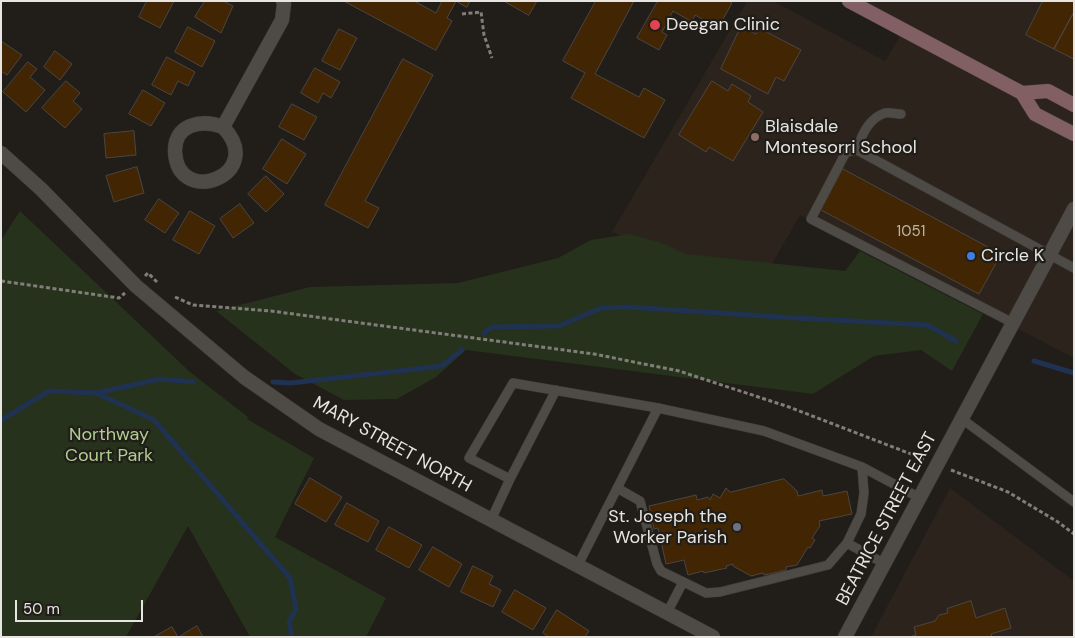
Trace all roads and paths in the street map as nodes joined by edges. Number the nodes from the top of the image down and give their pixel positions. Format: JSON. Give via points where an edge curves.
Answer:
{"nodes":[{"id":1,"x":849,"y":1,"type":"edge"},
{"id":2,"x":284,"y":2,"type":"edge"},
{"id":3,"x":462,"y":14,"type":"dead end"},
{"id":4,"x":492,"y":58,"type":"dead end"},
{"id":5,"x":1022,"y":93,"type":"junction"},
{"id":6,"x":1074,"y":105,"type":"edge"},
{"id":7,"x":901,"y":114,"type":"dead end"},
{"id":8,"x":223,"y":127,"type":"junction"},
{"id":9,"x":1074,"y":134,"type":"edge"},
{"id":10,"x":857,"y":150,"type":"junction"},
{"id":11,"x":1,"y":153,"type":"edge"},
{"id":12,"x":1074,"y":209,"type":"edge"},
{"id":13,"x":1049,"y":255,"type":"junction"},
{"id":14,"x":1074,"y":268,"type":"edge"},
{"id":15,"x":1,"y":280,"type":"edge"},
{"id":16,"x":119,"y":298,"type":"dead end"},
{"id":17,"x":193,"y":304,"type":"dead end"},
{"id":18,"x":1013,"y":323,"type":"junction"},
{"id":19,"x":556,"y":390,"type":"junction"},
{"id":20,"x":658,"y":408,"type":"junction"},
{"id":21,"x":962,"y":419,"type":"junction"},
{"id":22,"x":924,"y":459,"type":"dead end"},
{"id":23,"x":862,"y":467,"type":"junction"},
{"id":24,"x":952,"y":470,"type":"dead end"},
{"id":25,"x":510,"y":479,"type":"junction"},
{"id":26,"x":617,"y":488,"type":"junction"},
{"id":27,"x":920,"y":498,"type":"junction"},
{"id":28,"x":1074,"y":502,"type":"edge"},
{"id":29,"x":491,"y":520,"type":"junction"},
{"id":30,"x":1074,"y":534,"type":"edge"},
{"id":31,"x":847,"y":543,"type":"junction"},
{"id":32,"x":884,"y":564,"type":"junction"},
{"id":33,"x":578,"y":566,"type":"junction"},
{"id":34,"x":683,"y":582,"type":"junction"},
{"id":35,"x":667,"y":613,"type":"junction"},
{"id":36,"x":713,"y":637,"type":"edge"},
{"id":37,"x":845,"y":637,"type":"edge"}],
"edges":[{"from":1,"to":5,"type":"main road"},
{"from":2,"to":8,"type":"street","via":[[282,20]]},
{"from":3,"to":4,"type":"path","via":[[481,12]]},
{"from":5,"to":6,"type":"main road","via":[[1048,91]]},
{"from":5,"to":9,"type":"main road","via":[[1036,114]]},
{"from":7,"to":10,"type":"lane","via":[[886,113],[869,124]]},
{"from":8,"to":8,"type":"street","via":[[206,122],[195,124],[182,133],[175,149],[176,159],[188,177],[197,182],[208,182],[218,180],[230,169],[235,148]]},
{"from":10,"to":13,"type":"lane"},
{"from":10,"to":18,"type":"lane","via":[[846,152],[811,219]]},
{"from":11,"to":29,"type":"street","name":"MARY STREET NORTH","via":[[136,286],[244,377],[327,434]]},
{"from":12,"to":13,"type":"street","name":"BEATRICE STREET EAST"},
{"from":13,"to":14,"type":"lane"},
{"from":13,"to":18,"type":"street","name":"BEATRICE STREET EAST"},
{"from":15,"to":16,"type":"path"},
{"from":17,"to":22,"type":"path","via":[[271,311],[594,354],[679,371],[789,407]]},
{"from":18,"to":21,"type":"street","name":"BEATRICE STREET EAST"},
{"from":19,"to":20,"type":"lane"},
{"from":19,"to":25,"type":"lane"},
{"from":19,"to":25,"type":"lane","via":[[513,383],[469,458]]},
{"from":20,"to":23,"type":"lane","via":[[764,431]]},
{"from":20,"to":26,"type":"lane"},
{"from":21,"to":27,"type":"street","name":"BEATRICE STREET EAST"},
{"from":21,"to":28,"type":"lane"},
{"from":23,"to":27,"type":"lane"},
{"from":23,"to":31,"type":"lane","via":[[864,493],[861,514]]},
{"from":24,"to":30,"type":"path","via":[[1008,492]]},
{"from":25,"to":29,"type":"lane"},
{"from":26,"to":33,"type":"lane"},
{"from":26,"to":34,"type":"lane","via":[[640,501],[661,571]]},
{"from":27,"to":32,"type":"street","name":"BEATRICE STREET EAST"},
{"from":29,"to":33,"type":"street","name":"MARY STREET NORTH"},
{"from":31,"to":32,"type":"lane"},
{"from":31,"to":34,"type":"lane","via":[[828,565],[720,592],[706,593]]},
{"from":32,"to":37,"type":"street","name":"BEATRICE STREET EAST"},
{"from":33,"to":35,"type":"street","name":"MARY STREET NORTH"},
{"from":34,"to":35,"type":"lane"},
{"from":35,"to":36,"type":"street","name":"MARY STREET NORTH"}]}
